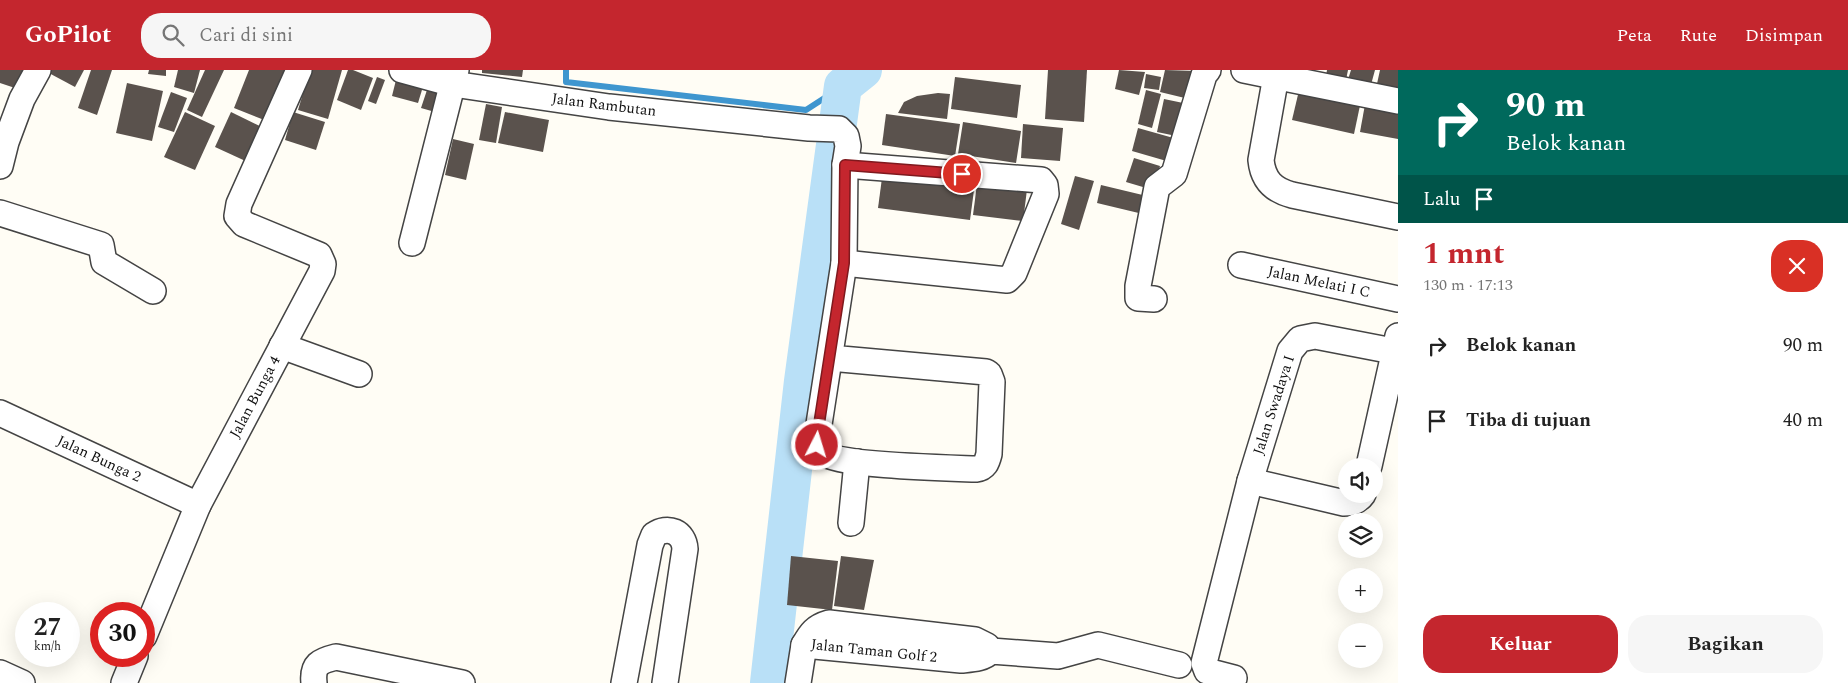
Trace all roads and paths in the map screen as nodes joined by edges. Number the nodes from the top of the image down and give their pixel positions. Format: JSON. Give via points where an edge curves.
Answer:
{"nodes":[{"id":1,"x":38,"y":70,"type":"edge"},
{"id":2,"x":299,"y":70,"type":"edge"},
{"id":3,"x":402,"y":70,"type":"edge"},
{"id":4,"x":1208,"y":70,"type":"edge"},
{"id":5,"x":1244,"y":70,"type":"edge"},
{"id":6,"x":1276,"y":76,"type":"junction"},
{"id":7,"x":455,"y":77,"type":"edge"},
{"id":8,"x":1398,"y":101,"type":"edge"},
{"id":9,"x":845,"y":165,"type":"junction"},
{"id":10,"x":0,"y":166,"type":"edge"},
{"id":11,"x":0,"y":213,"type":"edge"},
{"id":12,"x":1398,"y":217,"type":"edge"},
{"id":13,"x":412,"y":243,"type":"dead end"},
{"id":14,"x":844,"y":263,"type":"junction"},
{"id":15,"x":1241,"y":265,"type":"dead end"},
{"id":16,"x":153,"y":291,"type":"dead end"},
{"id":17,"x":1154,"y":298,"type":"dead end"},
{"id":18,"x":1398,"y":299,"type":"edge"},
{"id":19,"x":282,"y":346,"type":"junction"},
{"id":20,"x":1397,"y":346,"type":"edge"},
{"id":21,"x":830,"y":358,"type":"junction"},
{"id":22,"x":359,"y":374,"type":"dead end"},
{"id":23,"x":0,"y":412,"type":"edge"},
{"id":24,"x":1371,"y":458,"type":"edge"},
{"id":25,"x":857,"y":462,"type":"junction"},
{"id":26,"x":1250,"y":481,"type":"junction"},
{"id":27,"x":1338,"y":502,"type":"edge"},
{"id":28,"x":198,"y":505,"type":"junction"},
{"id":29,"x":852,"y":524,"type":"dead end"},
{"id":30,"x":155,"y":609,"type":"edge"},
{"id":31,"x":1179,"y":665,"type":"dead end"},
{"id":32,"x":131,"y":667,"type":"edge"},
{"id":33,"x":0,"y":672,"type":"edge"},
{"id":34,"x":1234,"y":678,"type":"dead end"},
{"id":35,"x":22,"y":683,"type":"edge"},
{"id":36,"x":124,"y":683,"type":"edge"},
{"id":37,"x":314,"y":683,"type":"edge"},
{"id":38,"x":462,"y":683,"type":"edge"},
{"id":39,"x":624,"y":683,"type":"edge"},
{"id":40,"x":666,"y":683,"type":"edge"},
{"id":41,"x":798,"y":683,"type":"edge"}],
"edges":[{"from":1,"to":10,"type":"street","via":[[22,100]]},
{"from":2,"to":19,"type":"street","name":"Jalan Bunga 4","via":[[239,204],[237,216],[244,224],[322,258],[322,271]]},
{"from":3,"to":7,"type":"street","name":"Jalan Rambutan"},
{"from":4,"to":17,"type":"street","via":[[1174,174],[1157,187],[1138,286],[1138,298]]},
{"from":5,"to":6,"type":"street"},
{"from":6,"to":8,"type":"street"},
{"from":6,"to":12,"type":"street","via":[[1262,160],[1262,170],[1269,183],[1292,195]]},
{"from":7,"to":9,"type":"street","name":"Jalan Rambutan","via":[[609,107],[839,129],[847,141]]},
{"from":7,"to":13,"type":"street"},
{"from":9,"to":14,"type":"street"},
{"from":9,"to":14,"type":"street","via":[[1040,180],[1046,185],[1046,194],[1014,273],[1007,280]]},
{"from":11,"to":16,"type":"street","via":[[101,245],[104,262]]},
{"from":14,"to":21,"type":"street"},
{"from":15,"to":18,"type":"street","name":"Jalan Melati I C"},
{"from":19,"to":22,"type":"street"},
{"from":19,"to":28,"type":"street","name":"Jalan Bunga 4"},
{"from":20,"to":24,"type":"street"},
{"from":20,"to":26,"type":"street","name":"Jalan Swadaya I","via":[[1315,336],[1300,339],[1290,351]]},
{"from":21,"to":25,"type":"street","via":[[817,445],[829,455]]},
{"from":21,"to":25,"type":"street","via":[[981,371],[989,374],[992,382],[989,454],[982,469]]},
{"from":23,"to":28,"type":"street","name":"Jalan Bunga 2"},
{"from":25,"to":29,"type":"street"},
{"from":26,"to":27,"type":"street"},
{"from":26,"to":34,"type":"street","name":"Jalan Swadaya I","via":[[1204,663],[1207,671]]},
{"from":28,"to":30,"type":"street","name":"Jalan Bunga 4"},
{"from":31,"to":41,"type":"street","name":"Jalan Taman Golf 2","via":[[1098,645],[1058,656],[991,651],[986,656],[961,660],[804,645]]},
{"from":32,"to":36,"type":"street"},
{"from":33,"to":35,"type":"street"},
{"from":37,"to":38,"type":"street","via":[[316,666],[336,657]]},
{"from":39,"to":40,"type":"street","via":[[650,545],[654,535],[663,531],[681,534],[685,543]]}]}
